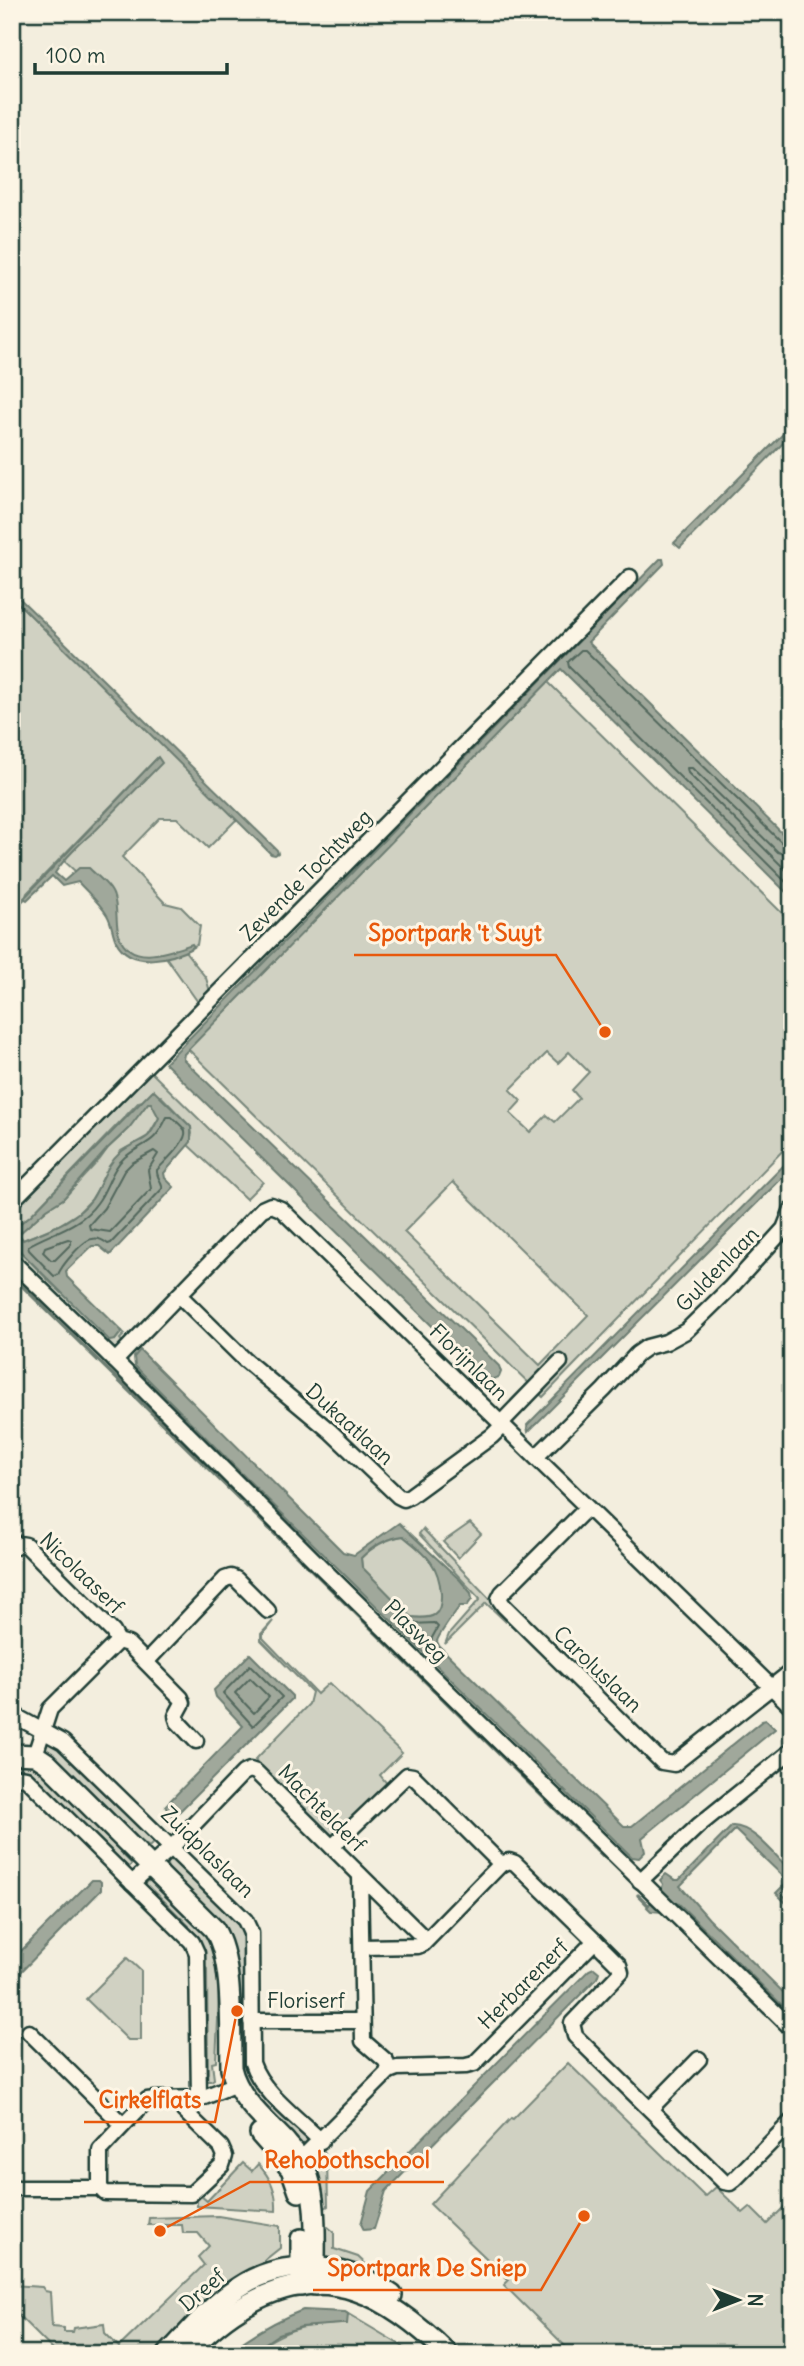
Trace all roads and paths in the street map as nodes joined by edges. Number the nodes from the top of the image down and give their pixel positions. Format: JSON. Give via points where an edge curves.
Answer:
{"nodes":[{"id":1,"x":630,"y":577,"type":"dead end"},
{"id":2,"x":12,"y":1201,"type":"edge"},
{"id":3,"x":792,"y":1209,"type":"edge"},
{"id":4,"x":12,"y":1261,"type":"edge"},
{"id":5,"x":178,"y":1295,"type":"junction"},
{"id":6,"x":116,"y":1361,"type":"junction"},
{"id":7,"x":560,"y":1362,"type":"dead end"},
{"id":8,"x":502,"y":1424,"type":"junction"},
{"id":9,"x":536,"y":1457,"type":"junction"},
{"id":10,"x":587,"y":1508,"type":"junction"},
{"id":11,"x":12,"y":1548,"type":"edge"},
{"id":12,"x":268,"y":1611,"type":"dead end"},
{"id":13,"x":118,"y":1641,"type":"junction"},
{"id":14,"x":146,"y":1662,"type":"junction"},
{"id":15,"x":792,"y":1671,"type":"edge"},
{"id":16,"x":771,"y":1687,"type":"junction"},
{"id":17,"x":792,"y":1707,"type":"edge"},
{"id":18,"x":12,"y":1711,"type":"edge"},
{"id":19,"x":43,"y":1731,"type":"junction"},
{"id":20,"x":196,"y":1741,"type":"dead end"},
{"id":21,"x":792,"y":1750,"type":"edge"},
{"id":22,"x":12,"y":1754,"type":"edge"},
{"id":23,"x":35,"y":1755,"type":"junction"},
{"id":24,"x":12,"y":1781,"type":"edge"},
{"id":25,"x":332,"y":1847,"type":"junction"},
{"id":26,"x":171,"y":1848,"type":"junction"},
{"id":27,"x":501,"y":1864,"type":"junction"},
{"id":28,"x":152,"y":1866,"type":"junction"},
{"id":29,"x":360,"y":1875,"type":"junction"},
{"id":30,"x":640,"y":1881,"type":"junction"},
{"id":31,"x":132,"y":1882,"type":"junction"},
{"id":32,"x":426,"y":1940,"type":"junction"},
{"id":33,"x":595,"y":1941,"type":"junction"},
{"id":34,"x":362,"y":1947,"type":"junction"},
{"id":35,"x":251,"y":2021,"type":"junction"},
{"id":36,"x":362,"y":2021,"type":"junction"},
{"id":37,"x":792,"y":2029,"type":"edge"},
{"id":38,"x":29,"y":2032,"type":"dead end"},
{"id":39,"x":699,"y":2059,"type":"dead end"},
{"id":40,"x":389,"y":2071,"type":"junction"},
{"id":41,"x":230,"y":2087,"type":"junction"},
{"id":42,"x":182,"y":2099,"type":"junction"},
{"id":43,"x":199,"y":2099,"type":"junction"},
{"id":44,"x":650,"y":2109,"type":"junction"},
{"id":45,"x":792,"y":2121,"type":"edge"},
{"id":46,"x":123,"y":2125,"type":"junction"},
{"id":47,"x":321,"y":2141,"type":"junction"},
{"id":48,"x":296,"y":2164,"type":"junction"},
{"id":49,"x":12,"y":2188,"type":"edge"},
{"id":50,"x":100,"y":2188,"type":"junction"},
{"id":51,"x":308,"y":2276,"type":"junction"},
{"id":52,"x":168,"y":2354,"type":"edge"},
{"id":53,"x":184,"y":2354,"type":"edge"},
{"id":54,"x":448,"y":2354,"type":"edge"}],
"edges":[{"from":1,"to":2,"type":"street","name":"Zevende Tochtweg"},
{"from":3,"to":9,"type":"street","name":"Guldenlaan","via":[[784,1229],[686,1332],[637,1354]]},
{"from":4,"to":6,"type":"street","name":"Plasweg"},
{"from":5,"to":6,"type":"street","name":"Florijnlaan"},
{"from":5,"to":8,"type":"street","name":"Dukaatlaan","via":[[404,1499]]},
{"from":5,"to":8,"type":"street","name":"Florijnlaan","via":[[271,1205],[281,1209]]},
{"from":6,"to":30,"type":"street","name":"Plasweg"},
{"from":7,"to":8,"type":"street"},
{"from":8,"to":9,"type":"street","name":"Florijnlaan"},
{"from":9,"to":10,"type":"street","name":"Florijnlaan"},
{"from":10,"to":16,"type":"street","name":"Florijnlaan"},
{"from":10,"to":16,"type":"street","name":"Caroluslaan","via":[[499,1599],[662,1762],[674,1764]]},
{"from":11,"to":13,"type":"street","name":"Nicolaaserf","via":[[26,1545]]},
{"from":12,"to":14,"type":"street","via":[[236,1579],[225,1579]]},
{"from":13,"to":14,"type":"street","name":"Nicolaaserf","via":[[128,1644]]},
{"from":13,"to":19,"type":"street","name":"Nicolaaserf","via":[[50,1709]]},
{"from":14,"to":20,"type":"street","name":"Nicolaaserf","via":[[181,1698],[178,1722]]},
{"from":15,"to":16,"type":"street"},
{"from":16,"to":17,"type":"street","name":"Florijnlaan"},
{"from":18,"to":19,"type":"street","name":"Zuidplaslaan"},
{"from":19,"to":23,"type":"street","name":"Nicolaaserf"},
{"from":19,"to":26,"type":"street","name":"Zuidplaslaan","via":[[63,1742]]},
{"from":21,"to":30,"type":"street","via":[[698,1826]]},
{"from":22,"to":23,"type":"street"},
{"from":23,"to":28,"type":"street"},
{"from":24,"to":31,"type":"street","via":[[26,1778]]},
{"from":25,"to":26,"type":"street","name":"Machtelderf","via":[[250,1770]]},
{"from":25,"to":27,"type":"street","name":"Herbarenerf","via":[[407,1775]]},
{"from":25,"to":29,"type":"street","name":"Machtelderf"},
{"from":26,"to":28,"type":"street","name":"Machtelderf"},
{"from":26,"to":35,"type":"street","name":"Zuidplaslaan","via":[[245,1920],[251,1933]]},
{"from":27,"to":32,"type":"street"},
{"from":27,"to":33,"type":"street","name":"Herbarenerf","via":[[515,1863]]},
{"from":28,"to":31,"type":"street","name":"Machtelderf"},
{"from":28,"to":41,"type":"street","via":[[220,1939],[224,1957],[220,2064]]},
{"from":29,"to":32,"type":"street","name":"Machtelderf"},
{"from":29,"to":34,"type":"street","name":"Machtelderf"},
{"from":30,"to":37,"type":"street","name":"Plasweg"},
{"from":31,"to":43,"type":"street","via":[[192,1942],[197,1953]]},
{"from":32,"to":34,"type":"street","via":[[418,1946]]},
{"from":33,"to":40,"type":"street","name":"Herbarenerf","via":[[474,2064]]},
{"from":33,"to":44,"type":"street","via":[[621,1972],[572,2023],[573,2030]]},
{"from":34,"to":36,"type":"street","name":"Machtelderf"},
{"from":35,"to":36,"type":"street","name":"Floriserf"},
{"from":35,"to":47,"type":"street","name":"Zuidplaslaan","via":[[252,2063],[258,2079]]},
{"from":36,"to":40,"type":"street","name":"Machtelderf","via":[[363,2041],[386,2061]]},
{"from":38,"to":46,"type":"street"},
{"from":39,"to":44,"type":"street"},
{"from":40,"to":47,"type":"street"},
{"from":41,"to":43,"type":"street"},
{"from":41,"to":48,"type":"street","via":[[234,2104]]},
{"from":42,"to":43,"type":"street"},
{"from":42,"to":46,"type":"street","via":[[148,2100]]},
{"from":42,"to":50,"type":"street","via":[[183,2110],[221,2147],[222,2165],[191,2194],[112,2194]]},
{"from":44,"to":45,"type":"street","via":[[730,2183]]},
{"from":46,"to":50,"type":"street","via":[[100,2150]]},
{"from":47,"to":48,"type":"street"},
{"from":48,"to":51,"type":"street","via":[[312,2189]]},
{"from":49,"to":50,"type":"street"},
{"from":51,"to":52,"type":"street","name":"Dreef","via":[[281,2269],[240,2286]]},
{"from":51,"to":53,"type":"street","name":"Dreef","via":[[246,2305]]},
{"from":51,"to":54,"type":"street","name":"Dreef","via":[[349,2272],[375,2283],[409,2309]]}]}
